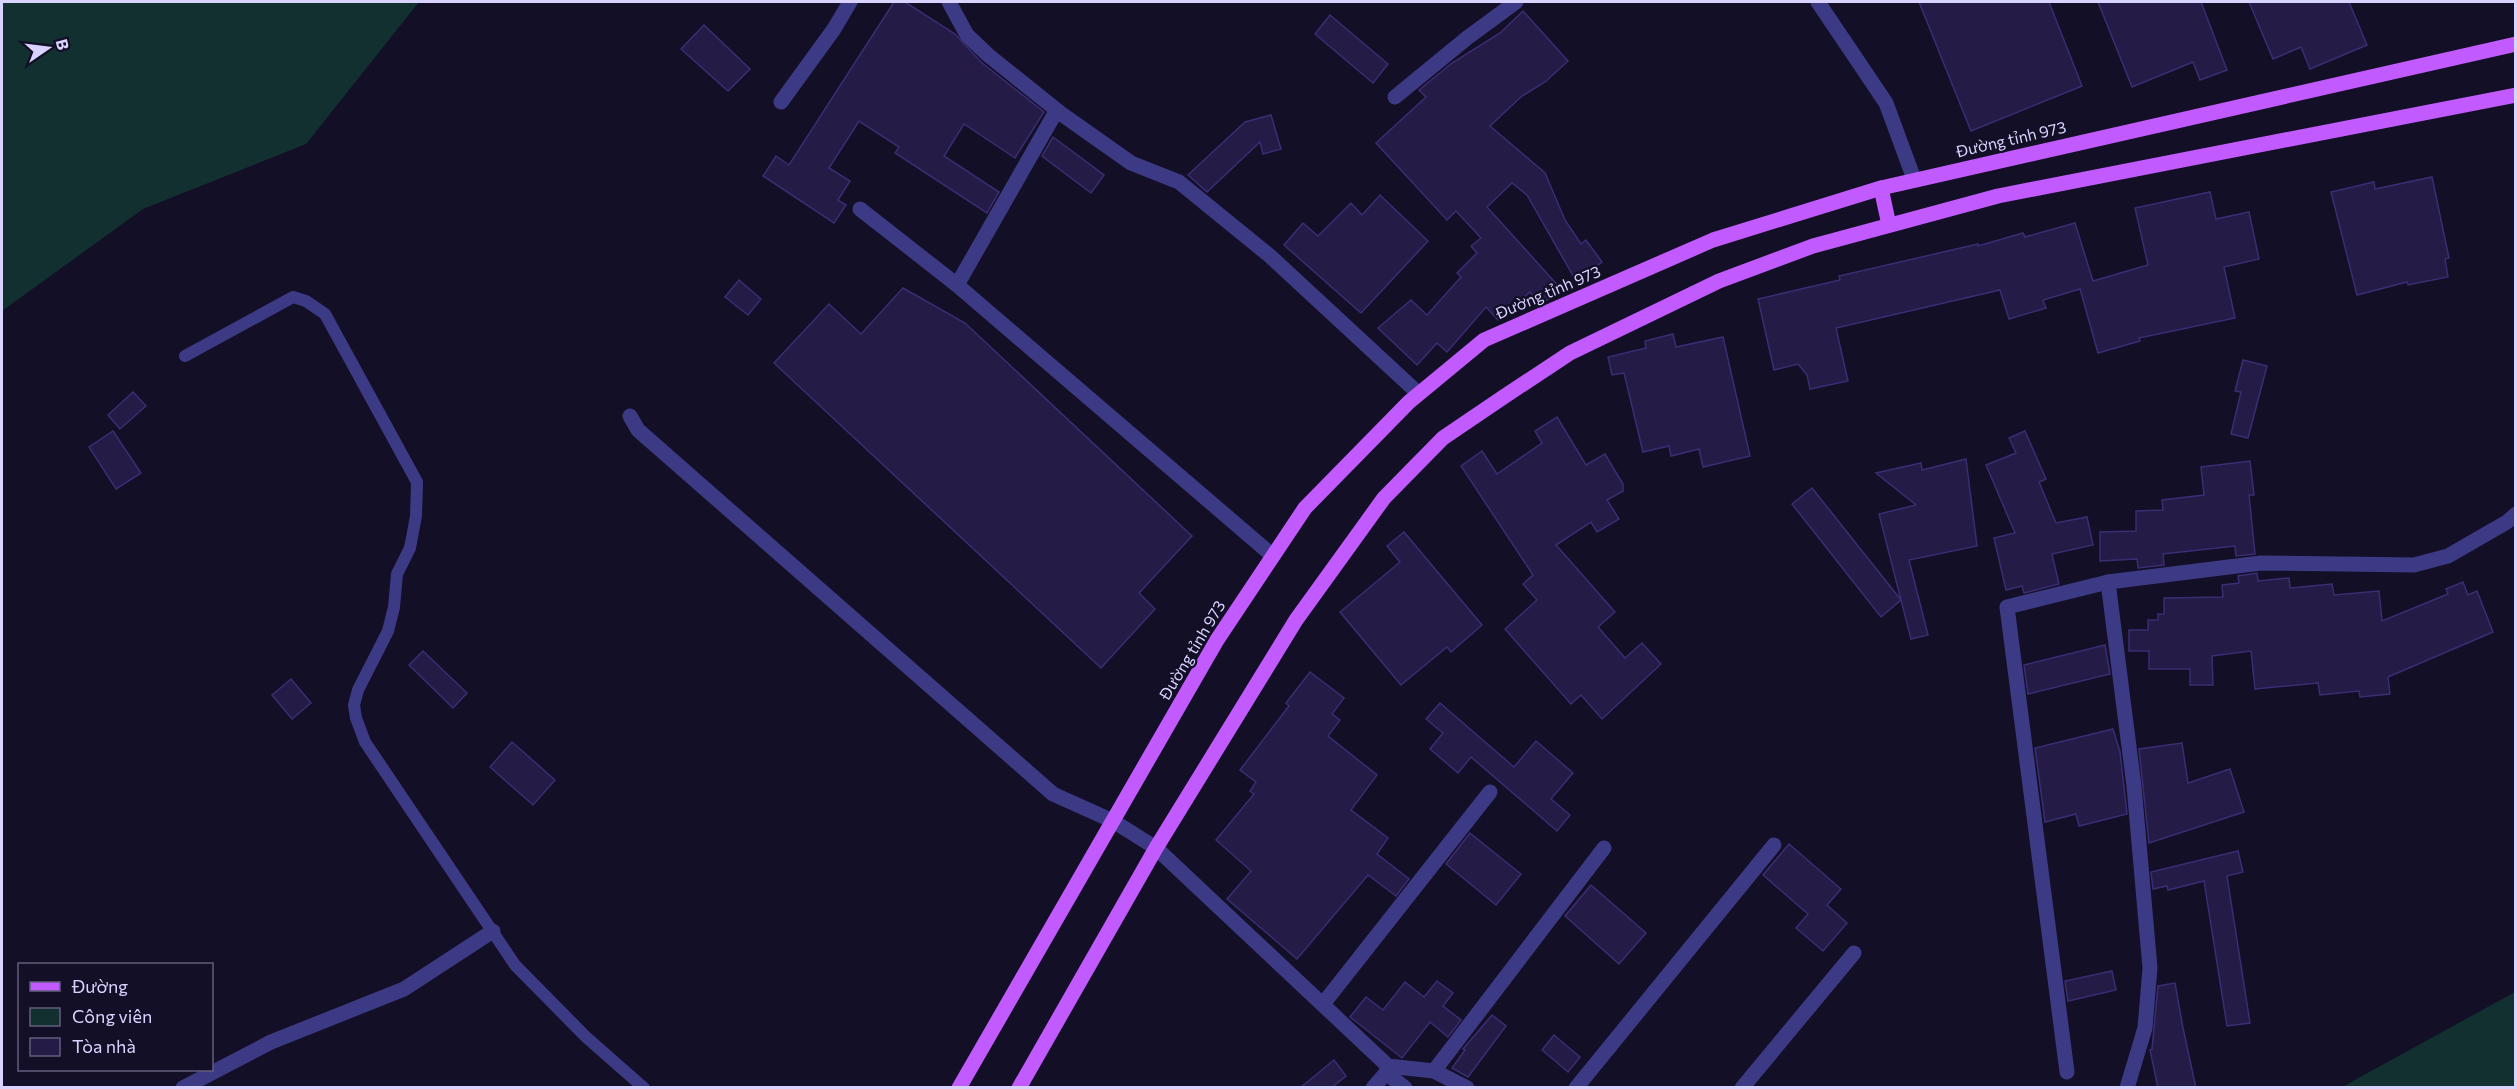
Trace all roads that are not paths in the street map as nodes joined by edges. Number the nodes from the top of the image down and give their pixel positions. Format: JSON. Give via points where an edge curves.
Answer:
{"nodes":[{"id":1,"x":850,"y":2,"type":"edge"},
{"id":2,"x":949,"y":2,"type":"edge"},
{"id":3,"x":1516,"y":2,"type":"edge"},
{"id":4,"x":1818,"y":2,"type":"edge"},
{"id":5,"x":2516,"y":44,"type":"edge"},
{"id":6,"x":2516,"y":95,"type":"edge"},
{"id":7,"x":1395,"y":97,"type":"dead end"},
{"id":8,"x":781,"y":102,"type":"dead end"},
{"id":9,"x":1054,"y":115,"type":"dead end"},
{"id":10,"x":1914,"y":179,"type":"junction"},
{"id":11,"x":1881,"y":188,"type":"junction"},
{"id":12,"x":860,"y":209,"type":"dead end"},
{"id":13,"x":1889,"y":225,"type":"junction"},
{"id":14,"x":957,"y":285,"type":"junction"},
{"id":15,"x":186,"y":356,"type":"dead end"},
{"id":16,"x":1418,"y":393,"type":"junction"},
{"id":17,"x":630,"y":416,"type":"dead end"},
{"id":18,"x":2516,"y":514,"type":"edge"},
{"id":19,"x":1273,"y":556,"type":"junction"},
{"id":20,"x":2108,"y":582,"type":"junction"},
{"id":21,"x":1490,"y":792,"type":"dead end"},
{"id":22,"x":1113,"y":821,"type":"junction"},
{"id":23,"x":1774,"y":845,"type":"dead end"},
{"id":24,"x":1156,"y":848,"type":"junction"},
{"id":25,"x":1604,"y":848,"type":"dead end"},
{"id":26,"x":493,"y":931,"type":"junction"},
{"id":27,"x":1854,"y":953,"type":"dead end"},
{"id":28,"x":1323,"y":1004,"type":"junction"},
{"id":29,"x":1387,"y":1069,"type":"junction"},
{"id":30,"x":1434,"y":1071,"type":"junction"},
{"id":31,"x":2067,"y":1072,"type":"dead end"},
{"id":32,"x":183,"y":1088,"type":"edge"},
{"id":33,"x":644,"y":1088,"type":"edge"},
{"id":34,"x":959,"y":1088,"type":"edge"},
{"id":35,"x":1020,"y":1088,"type":"edge"},
{"id":36,"x":1373,"y":1088,"type":"edge"},
{"id":37,"x":1405,"y":1088,"type":"edge"},
{"id":38,"x":1467,"y":1088,"type":"edge"},
{"id":39,"x":1576,"y":1088,"type":"edge"},
{"id":40,"x":1742,"y":1088,"type":"edge"},
{"id":41,"x":2127,"y":1088,"type":"edge"}],
"edges":[{"from":1,"to":8,"type":"street"},
{"from":2,"to":16,"type":"street","via":[[967,35],[988,55],[1131,163],[1179,182],[1270,256]]},
{"from":3,"to":7,"type":"street"},
{"from":4,"to":10,"type":"street","via":[[1886,103]]},
{"from":5,"to":10,"type":"main road","name":"Đường tỉnh 973"},
{"from":6,"to":13,"type":"main road","via":[[1998,196]]},
{"from":9,"to":14,"type":"street"},
{"from":10,"to":11,"type":"main road","name":"Đường tỉnh 973"},
{"from":11,"to":13,"type":"main road"},
{"from":11,"to":16,"type":"main road","name":"Đường tỉnh 973","via":[[1713,240],[1484,340]]},
{"from":12,"to":14,"type":"street"},
{"from":13,"to":24,"type":"main road","via":[[1813,246],[1719,281],[1570,353],[1443,438],[1384,498],[1296,620]]},
{"from":14,"to":19,"type":"street"},
{"from":15,"to":26,"type":"lane","via":[[293,297],[306,301],[325,314],[417,482],[410,548],[397,574],[388,631],[358,690],[356,718],[365,742]]},
{"from":16,"to":19,"type":"main road","name":"Đường tỉnh 973","via":[[1305,508]]},
{"from":17,"to":22,"type":"street","via":[[638,430],[1053,794]]},
{"from":18,"to":20,"type":"street","via":[[2448,556],[2414,565],[2261,563]]},
{"from":19,"to":22,"type":"main road","name":"Đường tỉnh 973","via":[[1217,640]]},
{"from":20,"to":31,"type":"street","via":[[2007,607]]},
{"from":20,"to":41,"type":"street","via":[[2150,949],[2145,1028]]},
{"from":21,"to":28,"type":"street"},
{"from":22,"to":24,"type":"street"},
{"from":22,"to":34,"type":"main road","name":"Đường tỉnh 973"},
{"from":23,"to":39,"type":"street"},
{"from":24,"to":28,"type":"street"},
{"from":24,"to":35,"type":"main road"},
{"from":25,"to":30,"type":"street"},
{"from":26,"to":32,"type":"street","via":[[404,988],[272,1042]]},
{"from":26,"to":33,"type":"lane","via":[[515,964],[586,1037]]},
{"from":27,"to":40,"type":"street"},
{"from":28,"to":29,"type":"street"},
{"from":29,"to":30,"type":"street"},
{"from":29,"to":36,"type":"street"},
{"from":29,"to":37,"type":"street"},
{"from":30,"to":38,"type":"street"}]}
